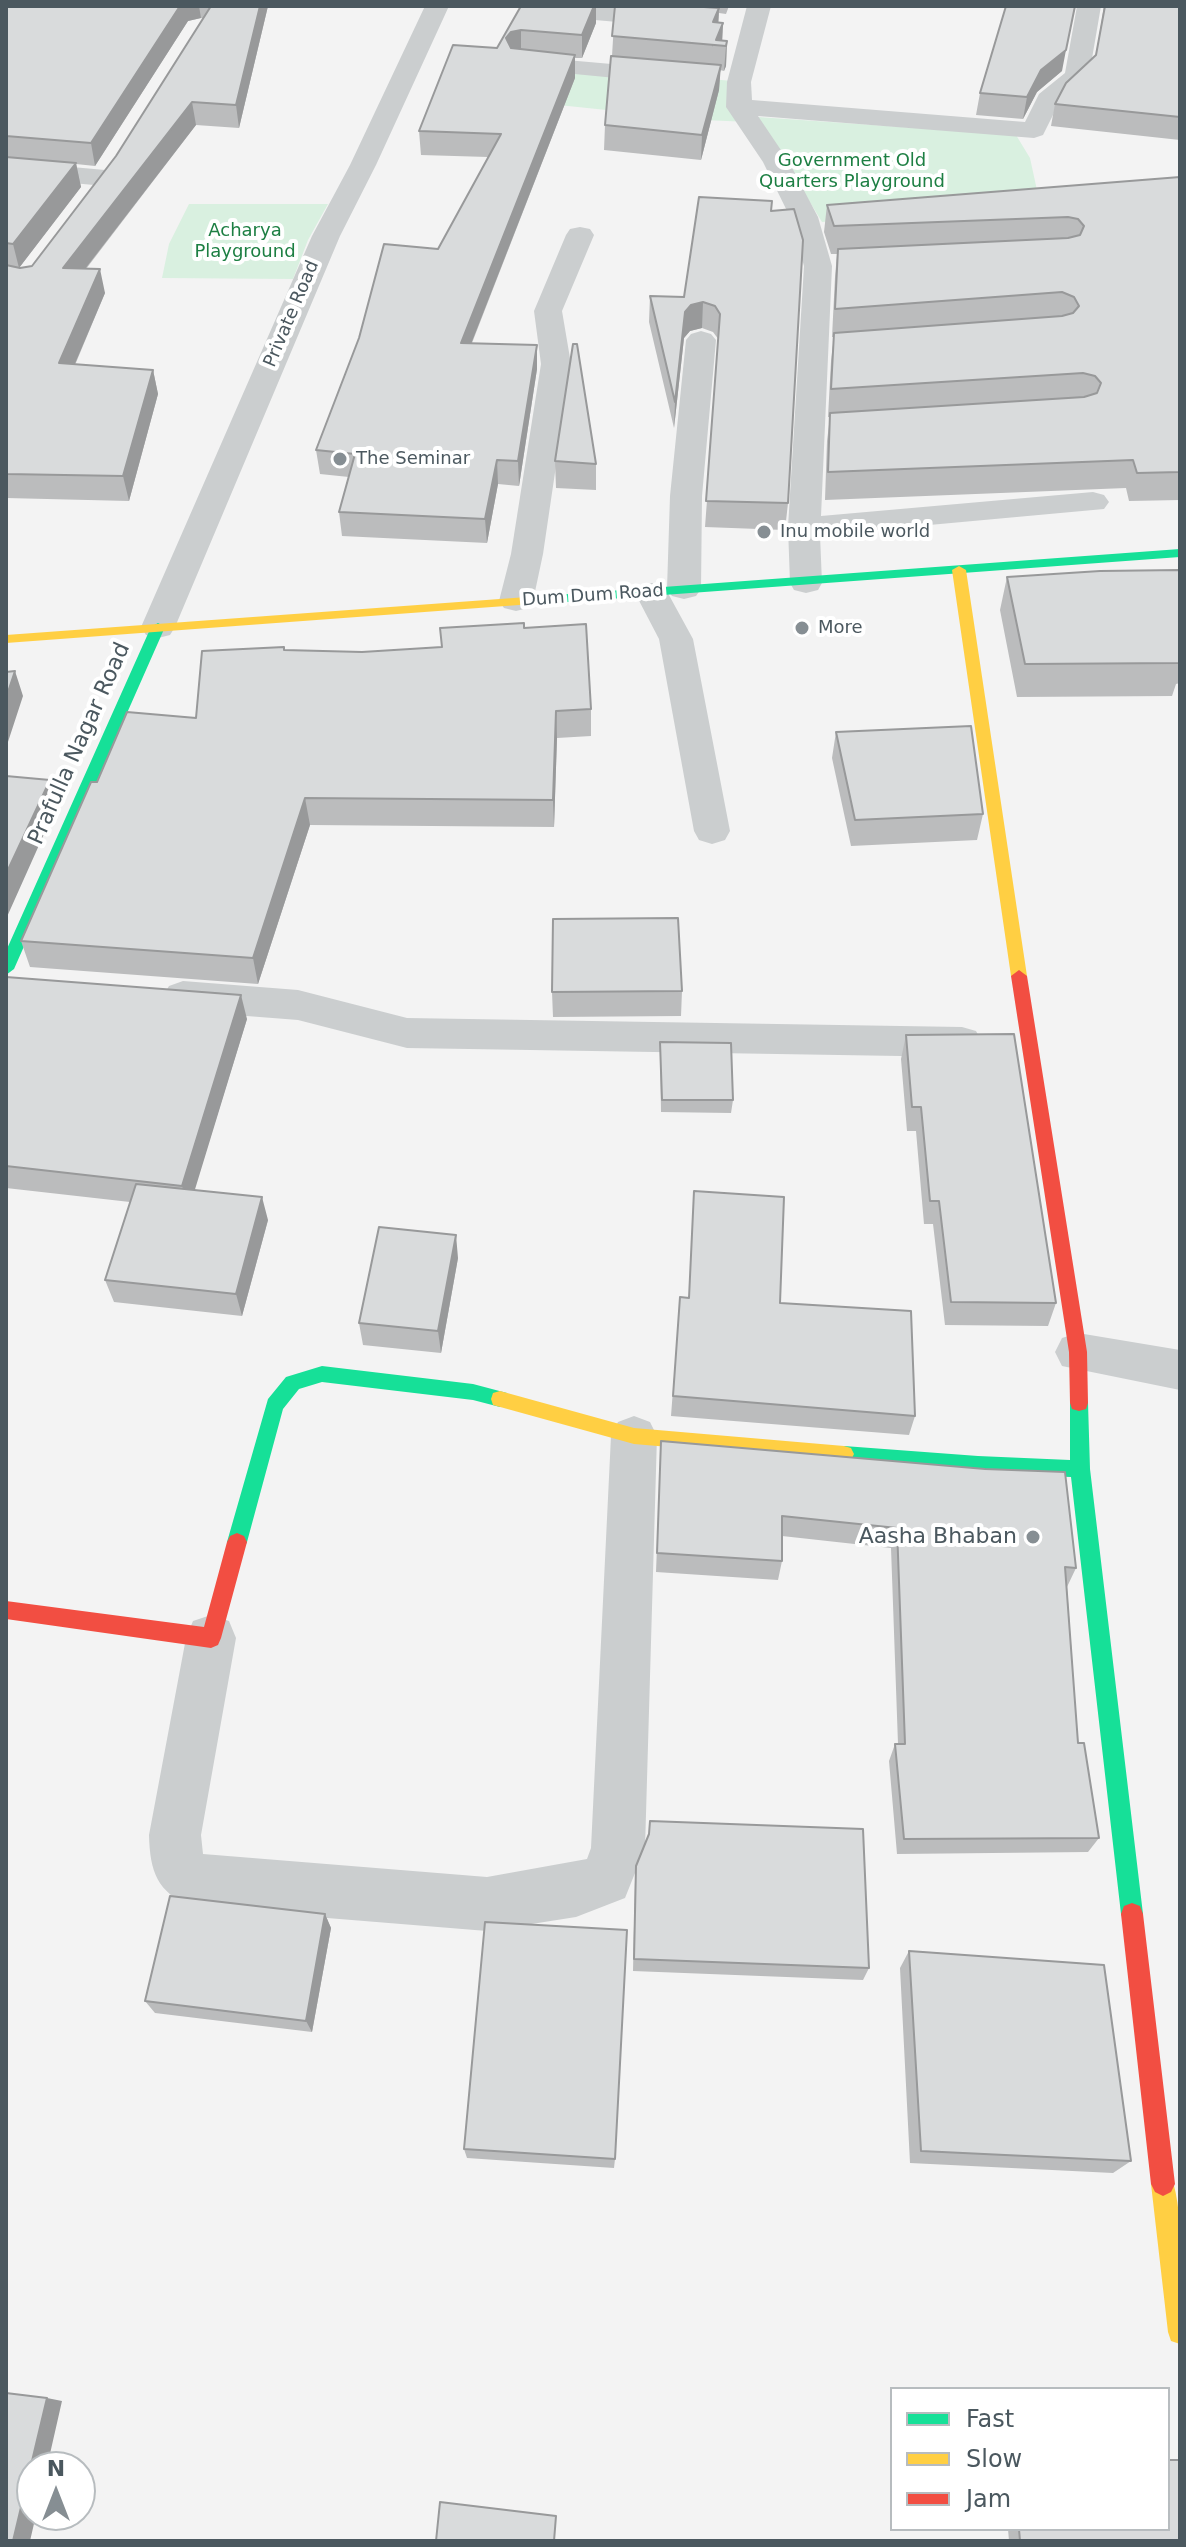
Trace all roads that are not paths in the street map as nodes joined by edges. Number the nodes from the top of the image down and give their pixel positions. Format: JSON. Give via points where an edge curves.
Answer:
{"nodes":[{"id":1,"x":437,"y":6,"type":"edge"},
{"id":2,"x":1089,"y":6,"type":"edge"},
{"id":3,"x":549,"y":9,"type":"edge"},
{"id":4,"x":750,"y":19,"type":"edge"},
{"id":5,"x":706,"y":22,"type":"edge"},
{"id":6,"x":521,"y":63,"type":"edge"},
{"id":7,"x":691,"y":78,"type":"edge"},
{"id":8,"x":732,"y":90,"type":"junction"},
{"id":9,"x":121,"y":153,"type":"edge"},
{"id":10,"x":6,"y":169,"type":"edge"},
{"id":11,"x":105,"y":178,"type":"junction"},
{"id":12,"x":88,"y":201,"type":"edge"},
{"id":13,"x":580,"y":235,"type":"dead end"},
{"id":14,"x":849,"y":265,"type":"edge"},
{"id":15,"x":818,"y":266,"type":"junction"},
{"id":16,"x":701,"y":340,"type":"dead end"},
{"id":17,"x":844,"y":348,"type":"edge"},
{"id":18,"x":814,"y":350,"type":"junction"},
{"id":19,"x":841,"y":428,"type":"edge"},
{"id":20,"x":809,"y":430,"type":"junction"},
{"id":21,"x":1093,"y":502,"type":"dead end"},
{"id":22,"x":804,"y":527,"type":"junction"},
{"id":23,"x":1180,"y":553,"type":"edge"},
{"id":24,"x":959,"y":570,"type":"junction"},
{"id":25,"x":806,"y":583,"type":"junction"},
{"id":26,"x":668,"y":591,"type":"junction"},
{"id":27,"x":516,"y":601,"type":"junction"},
{"id":28,"x":158,"y":627,"type":"junction"},
{"id":29,"x":6,"y":639,"type":"edge"},
{"id":30,"x":712,"y":831,"type":"dead end"},
{"id":31,"x":16,"y":979,"type":"edge"},
{"id":32,"x":144,"y":993,"type":"edge"},
{"id":33,"x":1029,"y":1040,"type":"junction"},
{"id":34,"x":1078,"y":1352,"type":"junction"},
{"id":35,"x":1180,"y":1370,"type":"edge"},
{"id":36,"x":634,"y":1436,"type":"junction"},
{"id":37,"x":1080,"y":1469,"type":"junction"},
{"id":38,"x":6,"y":1610,"type":"edge"},
{"id":39,"x":211,"y":1638,"type":"junction"},
{"id":40,"x":1163,"y":2049,"type":"edge"},
{"id":41,"x":1180,"y":2332,"type":"edge"}],
"edges":[{"from":1,"to":28,"type":"street","name":"Private Road","via":[[326,236]]},
{"from":2,"to":8,"type":"street","via":[[1077,76],[1048,99],[1034,130]]},
{"from":3,"to":5,"type":"street"},
{"from":4,"to":8,"type":"street"},
{"from":6,"to":7,"type":"street"},
{"from":8,"to":15,"type":"street","via":[[804,217]]},
{"from":9,"to":11,"type":"street"},
{"from":10,"to":11,"type":"street"},
{"from":11,"to":12,"type":"street"},
{"from":13,"to":27,"type":"street","via":[[548,311],[556,364]]},
{"from":14,"to":15,"type":"street"},
{"from":15,"to":18,"type":"street"},
{"from":16,"to":26,"type":"street","via":[[686,496]]},
{"from":17,"to":18,"type":"street"},
{"from":18,"to":20,"type":"street"},
{"from":19,"to":20,"type":"street"},
{"from":20,"to":22,"type":"street"},
{"from":21,"to":22,"type":"street"},
{"from":22,"to":25,"type":"street"},
{"from":23,"to":24,"type":"street","name":"Dum Dum Road"},
{"from":24,"to":25,"type":"street","name":"Dum Dum Road"},
{"from":24,"to":33,"type":"street"},
{"from":25,"to":26,"type":"street","name":"Dum Dum Road"},
{"from":26,"to":27,"type":"street","name":"Dum Dum Road"},
{"from":26,"to":30,"type":"street"},
{"from":27,"to":28,"type":"street","name":"Dum Dum Road"},
{"from":28,"to":29,"type":"street","name":"Dum Dum Road"},
{"from":28,"to":31,"type":"street","name":"Prafulla Nagar Road"},
{"from":32,"to":33,"type":"street","via":[[298,1005],[407,1033]]},
{"from":33,"to":34,"type":"street"},
{"from":34,"to":35,"type":"street"},
{"from":34,"to":37,"type":"street"},
{"from":36,"to":37,"type":"street"},
{"from":36,"to":39,"type":"street","via":[[473,1392],[322,1374],[293,1383],[275,1405],[268,1425]]},
{"from":36,"to":39,"type":"street","via":[[618,1848],[606,1879],[576,1890],[487,1904],[184,1876],[175,1835]]},
{"from":37,"to":40,"type":"street"},
{"from":38,"to":39,"type":"street"},
{"from":40,"to":41,"type":"street"}]}
